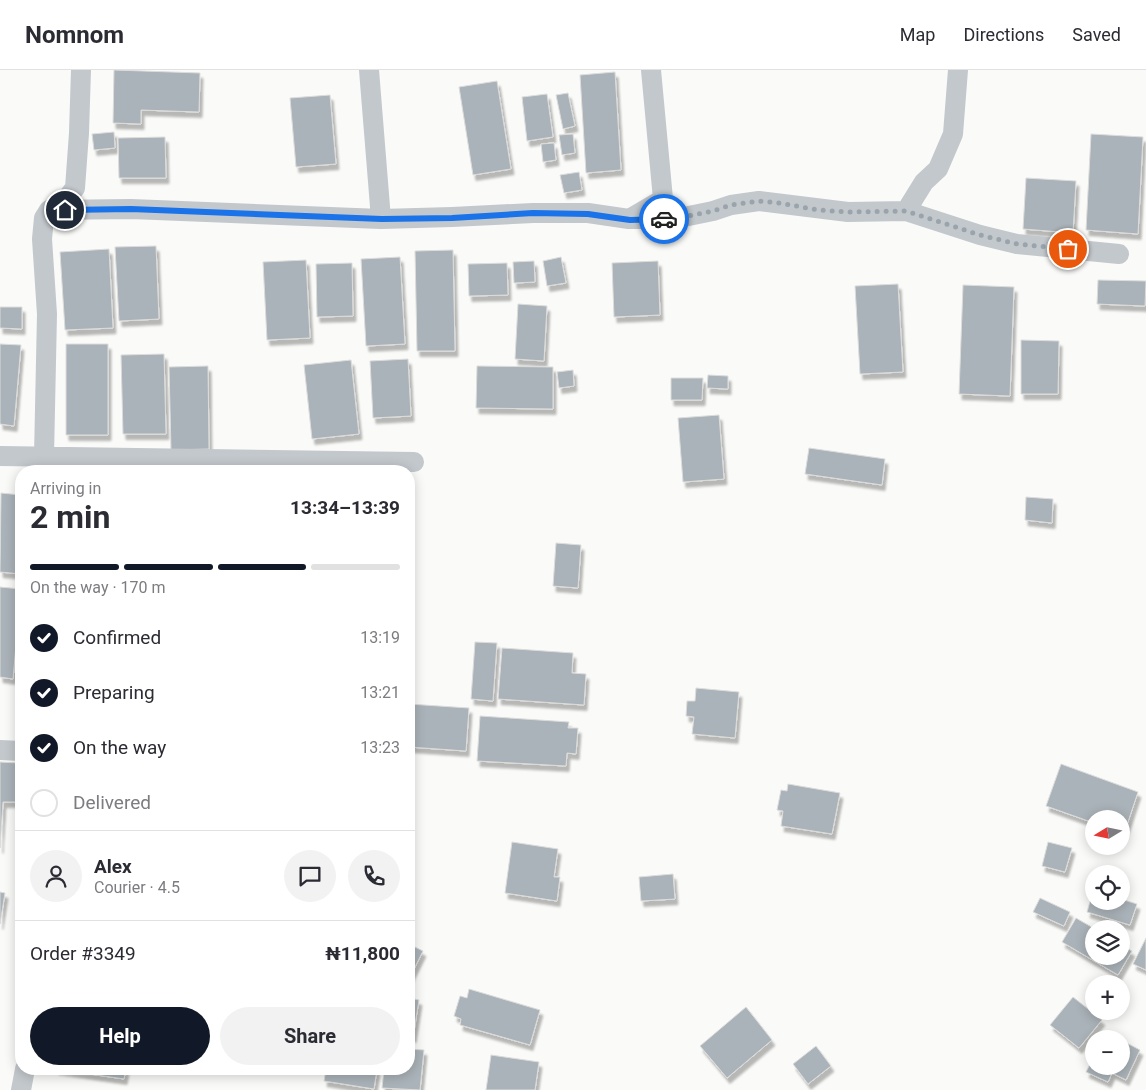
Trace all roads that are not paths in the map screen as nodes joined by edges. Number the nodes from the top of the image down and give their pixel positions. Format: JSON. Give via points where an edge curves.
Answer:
{"nodes":[{"id":1,"x":81,"y":70,"type":"edge"},
{"id":2,"x":369,"y":70,"type":"edge"},
{"id":3,"x":651,"y":70,"type":"edge"},
{"id":4,"x":958,"y":70,"type":"edge"},
{"id":5,"x":49,"y":210,"type":"junction"},
{"id":6,"x":906,"y":211,"type":"junction"},
{"id":7,"x":382,"y":219,"type":"junction"},
{"id":8,"x":630,"y":220,"type":"junction"},
{"id":9,"x":1119,"y":254,"type":"dead end"},
{"id":10,"x":0,"y":456,"type":"edge"},
{"id":11,"x":44,"y":456,"type":"junction"},
{"id":12,"x":414,"y":462,"type":"dead end"},
{"id":13,"x":75,"y":464,"type":"edge"},
{"id":14,"x":0,"y":750,"type":"edge"},
{"id":15,"x":15,"y":751,"type":"edge"},
{"id":16,"x":24,"y":1075,"type":"edge"},
{"id":17,"x":21,"y":1090,"type":"edge"}],
"edges":[{"from":1,"to":5,"type":"street","via":[[75,188],[64,202]]},
{"from":2,"to":7,"type":"street"},
{"from":3,"to":8,"type":"street","via":[[663,199]]},
{"from":4,"to":6,"type":"street","via":[[953,134],[938,168],[924,182]]},
{"from":5,"to":7,"type":"street","via":[[131,209]]},
{"from":5,"to":11,"type":"street","via":[[44,218],[42,239],[47,314]]},
{"from":6,"to":8,"type":"street","via":[[818,210],[759,201],[674,219]]},
{"from":6,"to":9,"type":"street","via":[[1017,244]]},
{"from":7,"to":8,"type":"street","via":[[533,213],[588,214]]},
{"from":10,"to":11,"type":"street"},
{"from":11,"to":13,"type":"street"},
{"from":12,"to":13,"type":"street"},
{"from":14,"to":15,"type":"street"},
{"from":16,"to":17,"type":"street"}]}
